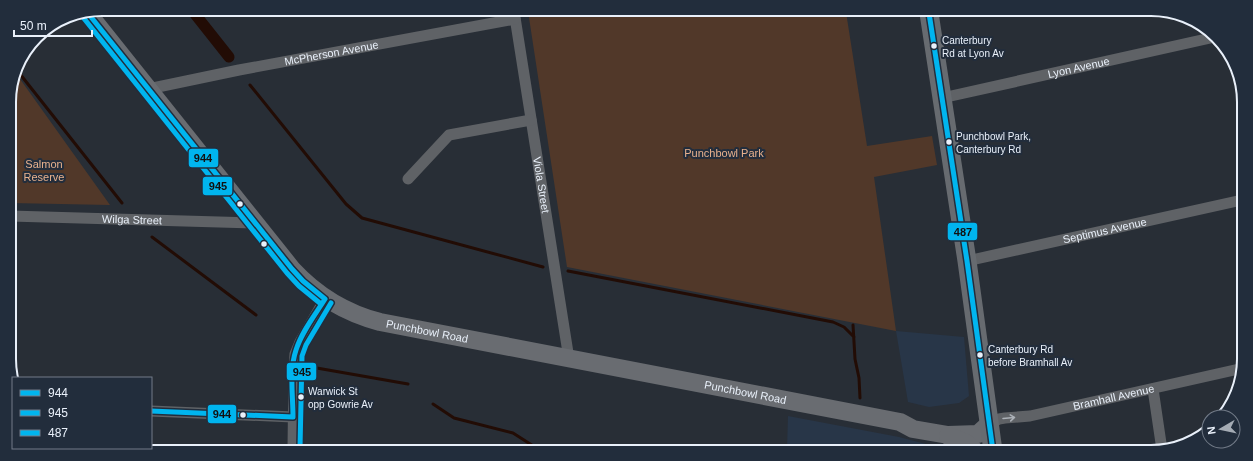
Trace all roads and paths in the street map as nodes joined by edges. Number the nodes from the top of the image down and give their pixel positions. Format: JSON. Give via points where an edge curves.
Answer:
{"nodes":[{"id":1,"x":509,"y":16,"type":"edge"},
{"id":2,"x":514,"y":16,"type":"edge"},
{"id":3,"x":929,"y":16,"type":"edge"},
{"id":4,"x":91,"y":17,"type":"edge"},
{"id":5,"x":1209,"y":38,"type":"edge"},
{"id":6,"x":148,"y":89,"type":"junction"},
{"id":7,"x":942,"y":98,"type":"junction"},
{"id":8,"x":531,"y":120,"type":"junction"},
{"id":9,"x":408,"y":179,"type":"dead end"},
{"id":10,"x":1237,"y":201,"type":"edge"},
{"id":11,"x":16,"y":216,"type":"edge"},
{"id":12,"x":254,"y":222,"type":"junction"},
{"id":13,"x":967,"y":261,"type":"junction"},
{"id":14,"x":325,"y":299,"type":"junction"},
{"id":15,"x":569,"y":359,"type":"junction"},
{"id":16,"x":1236,"y":370,"type":"edge"},
{"id":17,"x":1153,"y":388,"type":"junction"},
{"id":18,"x":152,"y":411,"type":"edge"},
{"id":19,"x":293,"y":417,"type":"junction"},
{"id":20,"x":900,"y":422,"type":"junction"},
{"id":21,"x":989,"y":424,"type":"junction"},
{"id":22,"x":948,"y":435,"type":"junction"},
{"id":23,"x":1161,"y":444,"type":"edge"},
{"id":24,"x":293,"y":445,"type":"edge"},
{"id":25,"x":968,"y":445,"type":"edge"},
{"id":26,"x":992,"y":445,"type":"edge"}],
"edges":[{"from":1,"to":6,"type":"street","name":"McPherson Avenue"},
{"from":2,"to":8,"type":"street","name":"Viola Street"},
{"from":3,"to":7,"type":"highway"},
{"from":4,"to":6,"type":"main road","name":"Punchbowl Road"},
{"from":5,"to":7,"type":"street","name":"Lyon Avenue"},
{"from":6,"to":12,"type":"main road","name":"Punchbowl Road"},
{"from":7,"to":13,"type":"highway"},
{"from":8,"to":9,"type":"street","via":[[449,135]]},
{"from":8,"to":15,"type":"street","name":"Viola Street"},
{"from":10,"to":13,"type":"street","name":"Septimus Avenue"},
{"from":11,"to":12,"type":"street","name":"Wilga Street"},
{"from":12,"to":14,"type":"main road","name":"Punchbowl Road","via":[[298,276]]},
{"from":13,"to":21,"type":"highway"},
{"from":14,"to":15,"type":"main road","name":"Punchbowl Road","via":[[351,313],[380,322]]},
{"from":14,"to":19,"type":"street","via":[[295,354]]},
{"from":15,"to":20,"type":"main road","name":"Punchbowl Road"},
{"from":16,"to":17,"type":"street","name":"Bramhall Avenue"},
{"from":21,"to":17,"type":"street","name":"Bramhall Avenue","one_way":true,"via":[[999,419],[1030,416]]},
{"from":17,"to":23,"type":"street"},
{"from":18,"to":19,"type":"street"},
{"from":19,"to":24,"type":"street"},
{"from":20,"to":21,"type":"main road","name":"Punchbowl Road","via":[[911,419],[943,425],[977,422]]},
{"from":20,"to":22,"type":"main road","name":"Punchbowl Road","via":[[913,430]]},
{"from":21,"to":22,"type":"main road","name":"Punchbowl Road","via":[[978,434]]},
{"from":21,"to":26,"type":"highway"},
{"from":22,"to":25,"type":"main road"}]}
